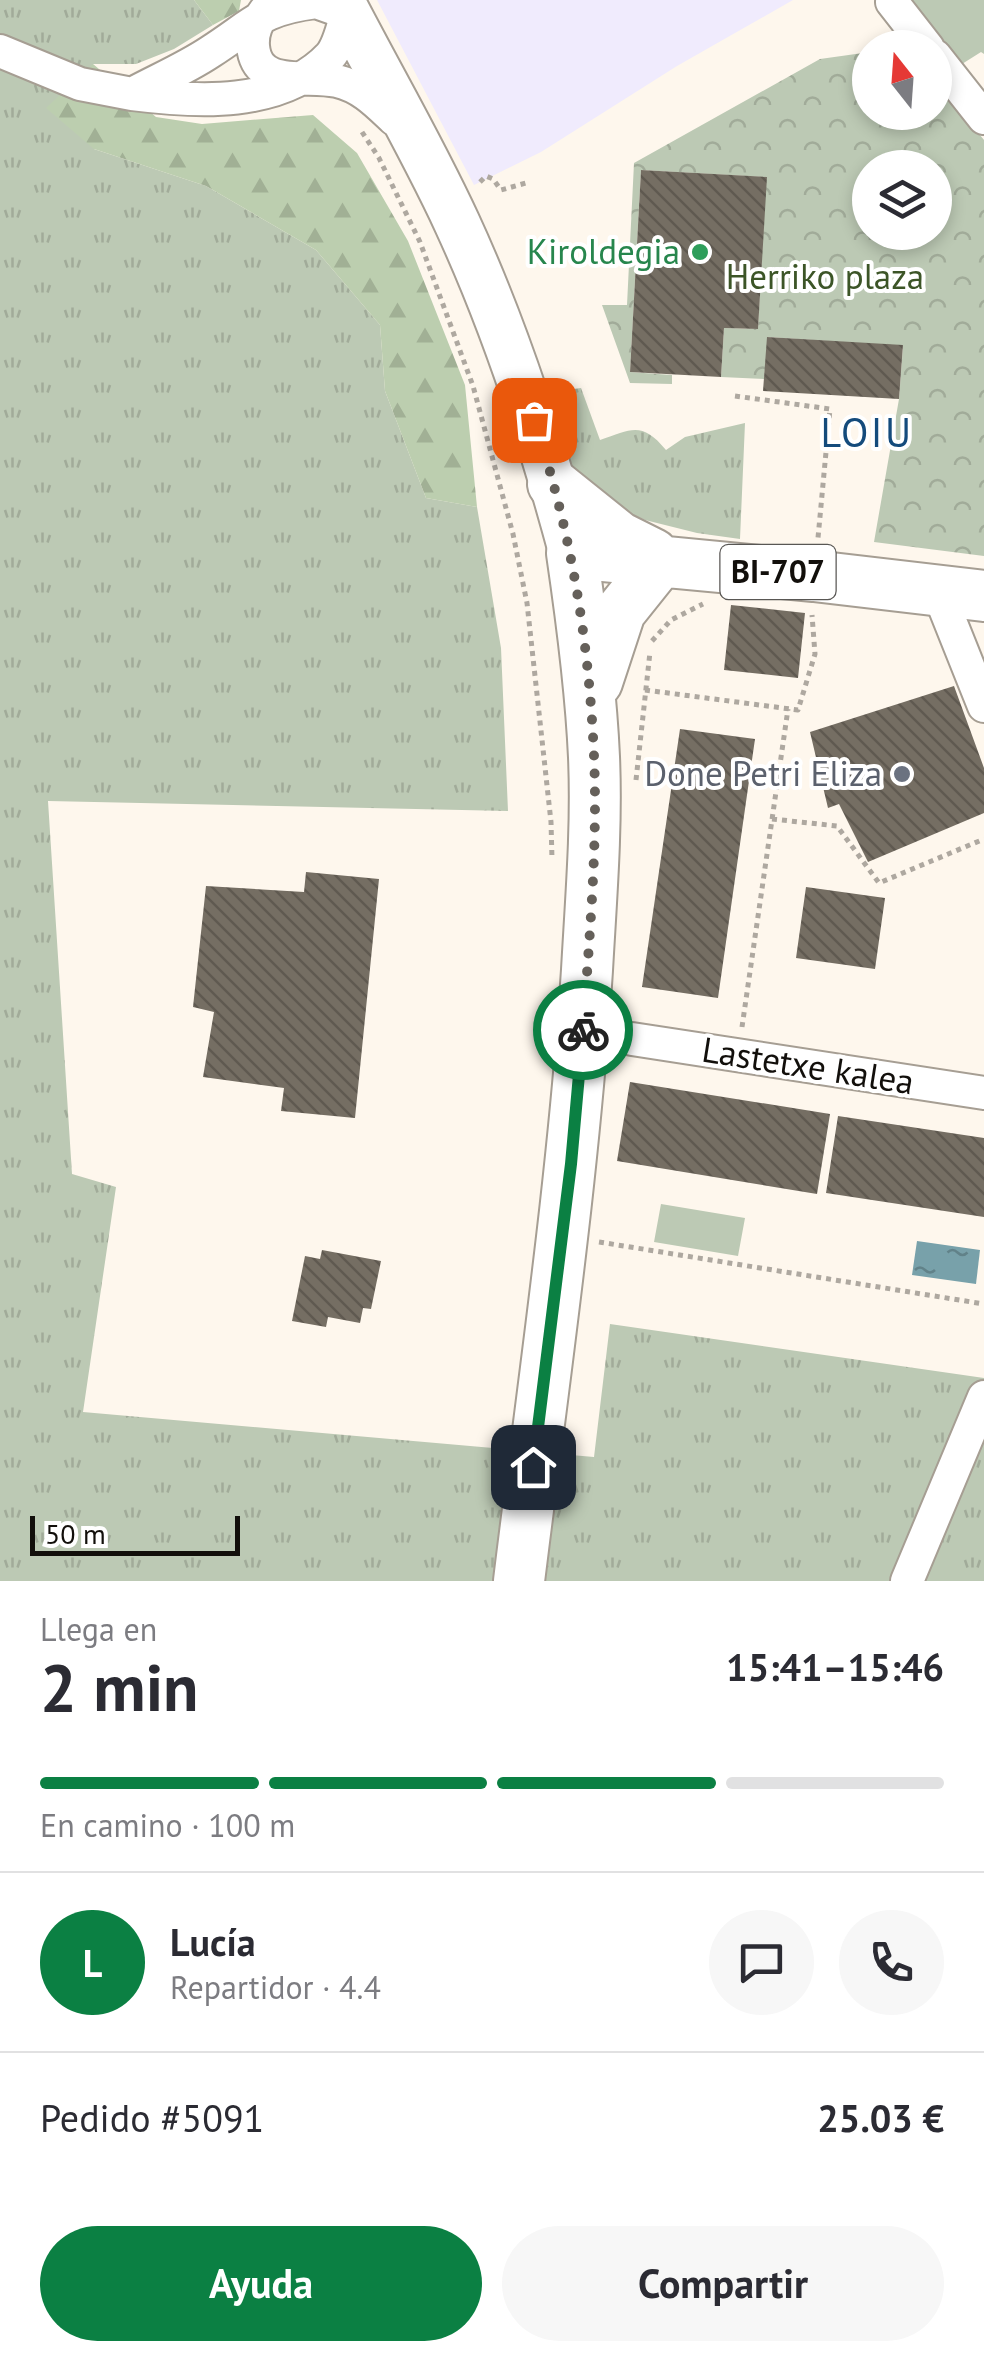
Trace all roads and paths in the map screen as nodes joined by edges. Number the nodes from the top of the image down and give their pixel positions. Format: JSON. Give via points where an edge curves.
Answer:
{"nodes":[{"id":1,"x":892,"y":2,"type":"edge"},
{"id":2,"x":344,"y":7,"type":"edge"},
{"id":3,"x":268,"y":8,"type":"edge"},
{"id":4,"x":914,"y":30,"type":"edge"},
{"id":5,"x":0,"y":51,"type":"edge"},
{"id":6,"x":952,"y":78,"type":"edge"},
{"id":7,"x":298,"y":79,"type":"junction"},
{"id":8,"x":132,"y":94,"type":"junction"},
{"id":9,"x":984,"y":118,"type":"edge"},
{"id":10,"x":359,"y":128,"type":"dead end"},
{"id":11,"x":415,"y":141,"type":"junction"},
{"id":12,"x":526,"y":183,"type":"dead end"},
{"id":13,"x":480,"y":188,"type":"dead end"},
{"id":14,"x":734,"y":396,"type":"dead end"},
{"id":15,"x":553,"y":484,"type":"junction"},
{"id":16,"x":572,"y":553,"type":"junction"},
{"id":17,"x":665,"y":562,"type":"junction"},
{"id":18,"x":814,"y":576,"type":"junction"},
{"id":19,"x":961,"y":594,"type":"edge"},
{"id":20,"x":710,"y":601,"type":"dead end"},
{"id":21,"x":646,"y":690,"type":"junction"},
{"id":22,"x":590,"y":706,"type":"junction"},
{"id":23,"x":984,"y":706,"type":"edge"},
{"id":24,"x":788,"y":709,"type":"junction"},
{"id":25,"x":635,"y":789,"type":"dead end"},
{"id":26,"x":772,"y":819,"type":"junction"},
{"id":27,"x":984,"y":840,"type":"edge"},
{"id":28,"x":572,"y":886,"type":"junction"},
{"id":29,"x":632,"y":1038,"type":"dead end"},
{"id":30,"x":738,"y":1055,"type":"junction"},
{"id":31,"x":984,"y":1094,"type":"edge"},
{"id":32,"x":592,"y":1240,"type":"dead end"},
{"id":33,"x":984,"y":1304,"type":"edge"},
{"id":34,"x":984,"y":1396,"type":"edge"},
{"id":35,"x":519,"y":1581,"type":"edge"},
{"id":36,"x":907,"y":1581,"type":"edge"}],
"edges":[{"from":1,"to":4,"type":"street"},
{"from":2,"to":3,"type":"street","via":[[316,2]]},
{"from":2,"to":7,"type":"street","via":[[333,54]]},
{"from":2,"to":11,"type":"main road"},
{"from":3,"to":7,"type":"street","via":[[252,34],[254,55],[263,70]]},
{"from":3,"to":8,"type":"street","via":[[208,54]]},
{"from":5,"to":8,"type":"street","via":[[80,84]]},
{"from":6,"to":9,"type":"street"},
{"from":7,"to":8,"type":"street","via":[[253,96],[182,100]]},
{"from":7,"to":11,"type":"street","via":[[335,80],[366,92]]},
{"from":10,"to":28,"type":"path","via":[[420,242],[472,386],[513,534],[551,822]]},
{"from":11,"to":15,"type":"main road","via":[[513,362]]},
{"from":12,"to":13,"type":"path","via":[[502,190],[486,176]]},
{"from":14,"to":18,"type":"path","via":[[830,409]]},
{"from":15,"to":16,"type":"main road"},
{"from":15,"to":17,"type":"main road","via":[[619,538]]},
{"from":16,"to":17,"type":"main road","number":"BI-707"},
{"from":16,"to":22,"type":"main road"},
{"from":17,"to":18,"type":"main road","number":"BI-707"},
{"from":17,"to":22,"type":"main road","via":[[620,612]]},
{"from":18,"to":19,"type":"main road","number":"BI-707"},
{"from":18,"to":24,"type":"path","via":[[815,654],[798,710]]},
{"from":19,"to":23,"type":"street"},
{"from":20,"to":21,"type":"path","via":[[670,620],[652,640]]},
{"from":21,"to":24,"type":"path"},
{"from":21,"to":25,"type":"path"},
{"from":22,"to":28,"type":"main road","via":[[594,759]]},
{"from":24,"to":26,"type":"path"},
{"from":26,"to":27,"type":"path","via":[[837,826],[879,883]]},
{"from":26,"to":30,"type":"path"},
{"from":28,"to":35,"type":"main road","via":[[581,1061]]},
{"from":29,"to":30,"type":"street","name":"Lastetxe kalea"},
{"from":30,"to":31,"type":"street","name":"Lastetxe kalea"},
{"from":32,"to":33,"type":"path"},
{"from":34,"to":36,"type":"street"}]}
